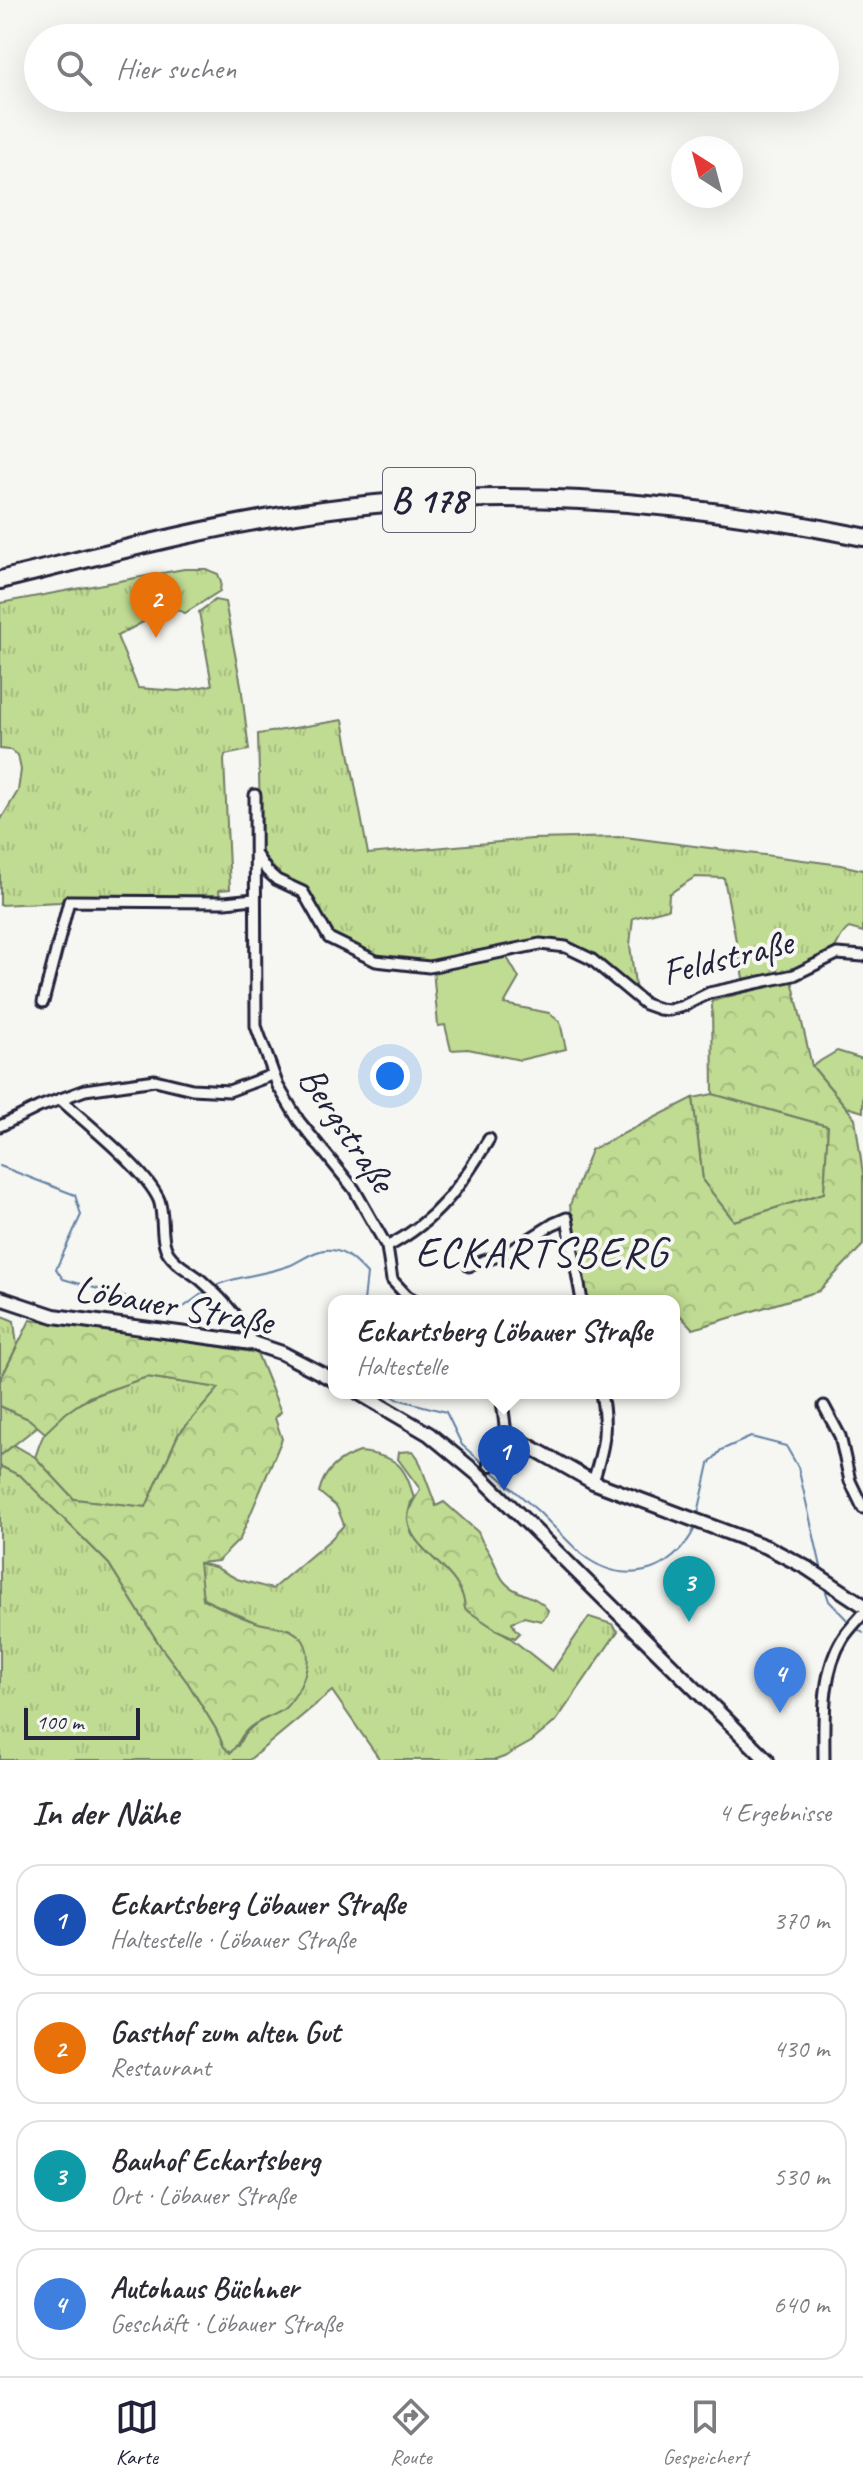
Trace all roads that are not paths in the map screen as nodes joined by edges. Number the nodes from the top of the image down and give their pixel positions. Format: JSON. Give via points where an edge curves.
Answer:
{"nodes":[{"id":1,"x":863,"y":537,"type":"edge"},
{"id":2,"x":0,"y":580,"type":"edge"},
{"id":3,"x":255,"y":795,"type":"dead end"},
{"id":4,"x":256,"y":855,"type":"junction"},
{"id":5,"x":277,"y":880,"type":"junction"},
{"id":6,"x":255,"y":887,"type":"junction"},
{"id":7,"x":254,"y":899,"type":"junction"},
{"id":8,"x":863,"y":956,"type":"edge"},
{"id":9,"x":43,"y":1002,"type":"dead end"},
{"id":10,"x":272,"y":1075,"type":"junction"},
{"id":11,"x":60,"y":1099,"type":"junction"},
{"id":12,"x":0,"y":1126,"type":"edge"},
{"id":13,"x":489,"y":1139,"type":"dead end"},
{"id":14,"x":387,"y":1247,"type":"junction"},
{"id":15,"x":469,"y":1266,"type":"dead end"},
{"id":16,"x":406,"y":1295,"type":"edge"},
{"id":17,"x":581,"y":1295,"type":"edge"},
{"id":18,"x":0,"y":1298,"type":"edge"},
{"id":19,"x":252,"y":1343,"type":"junction"},
{"id":20,"x":328,"y":1377,"type":"edge"},
{"id":21,"x":369,"y":1399,"type":"edge"},
{"id":22,"x":502,"y":1399,"type":"edge"},
{"id":23,"x":602,"y":1399,"type":"edge"},
{"id":24,"x":824,"y":1406,"type":"dead end"},
{"id":25,"x":507,"y":1442,"type":"junction"},
{"id":26,"x":485,"y":1470,"type":"junction"},
{"id":27,"x":593,"y":1482,"type":"junction"},
{"id":28,"x":863,"y":1508,"type":"edge"},
{"id":29,"x":859,"y":1612,"type":"edge"},
{"id":30,"x":767,"y":1760,"type":"edge"},
{"id":31,"x":824,"y":1760,"type":"edge"}],
"edges":[{"from":1,"to":2,"type":"highway","number":"B 178","via":[[669,505],[474,497],[295,514]]},
{"from":3,"to":4,"type":"street","name":"Bergstraße"},
{"from":4,"to":5,"type":"street","name":"Feldstraße"},
{"from":4,"to":6,"type":"street","name":"Bergstraße"},
{"from":5,"to":6,"type":"street"},
{"from":5,"to":8,"type":"street","name":"Feldstraße","via":[[303,892],[329,938],[376,961],[429,967],[540,944],[566,947],[659,1009],[794,975],[837,954]]},
{"from":6,"to":7,"type":"street","name":"Bergstraße"},
{"from":7,"to":9,"type":"street","via":[[69,901]]},
{"from":7,"to":10,"type":"street","name":"Bergstraße","via":[[256,1026]]},
{"from":10,"to":11,"type":"street","via":[[229,1091],[155,1080]]},
{"from":10,"to":14,"type":"street","name":"Bergstraße","via":[[299,1121],[354,1189]]},
{"from":11,"to":12,"type":"street"},
{"from":11,"to":19,"type":"street","via":[[147,1180],[160,1202],[167,1251],[242,1324]]},
{"from":13,"to":14,"type":"street","name":"Bergstraße","via":[[459,1188],[411,1234]]},
{"from":14,"to":16,"type":"street","name":"Bergstraße","via":[[392,1280]]},
{"from":15,"to":17,"type":"street","via":[[507,1253],[567,1218]]},
{"from":18,"to":19,"type":"main road","name":"Löbauer Straße","via":[[54,1316]]},
{"from":19,"to":20,"type":"main road","name":"Löbauer Straße"},
{"from":21,"to":26,"type":"main road"},
{"from":22,"to":25,"type":"street"},
{"from":23,"to":27,"type":"street","via":[[603,1448]]},
{"from":24,"to":28,"type":"street","via":[[840,1436],[850,1481]]},
{"from":25,"to":26,"type":"main road"},
{"from":25,"to":27,"type":"main road","via":[[524,1443]]},
{"from":26,"to":30,"type":"main road"},
{"from":27,"to":29,"type":"main road","via":[[757,1542],[832,1584]]},
{"from":29,"to":31,"type":"street","via":[[833,1658]]}]}
